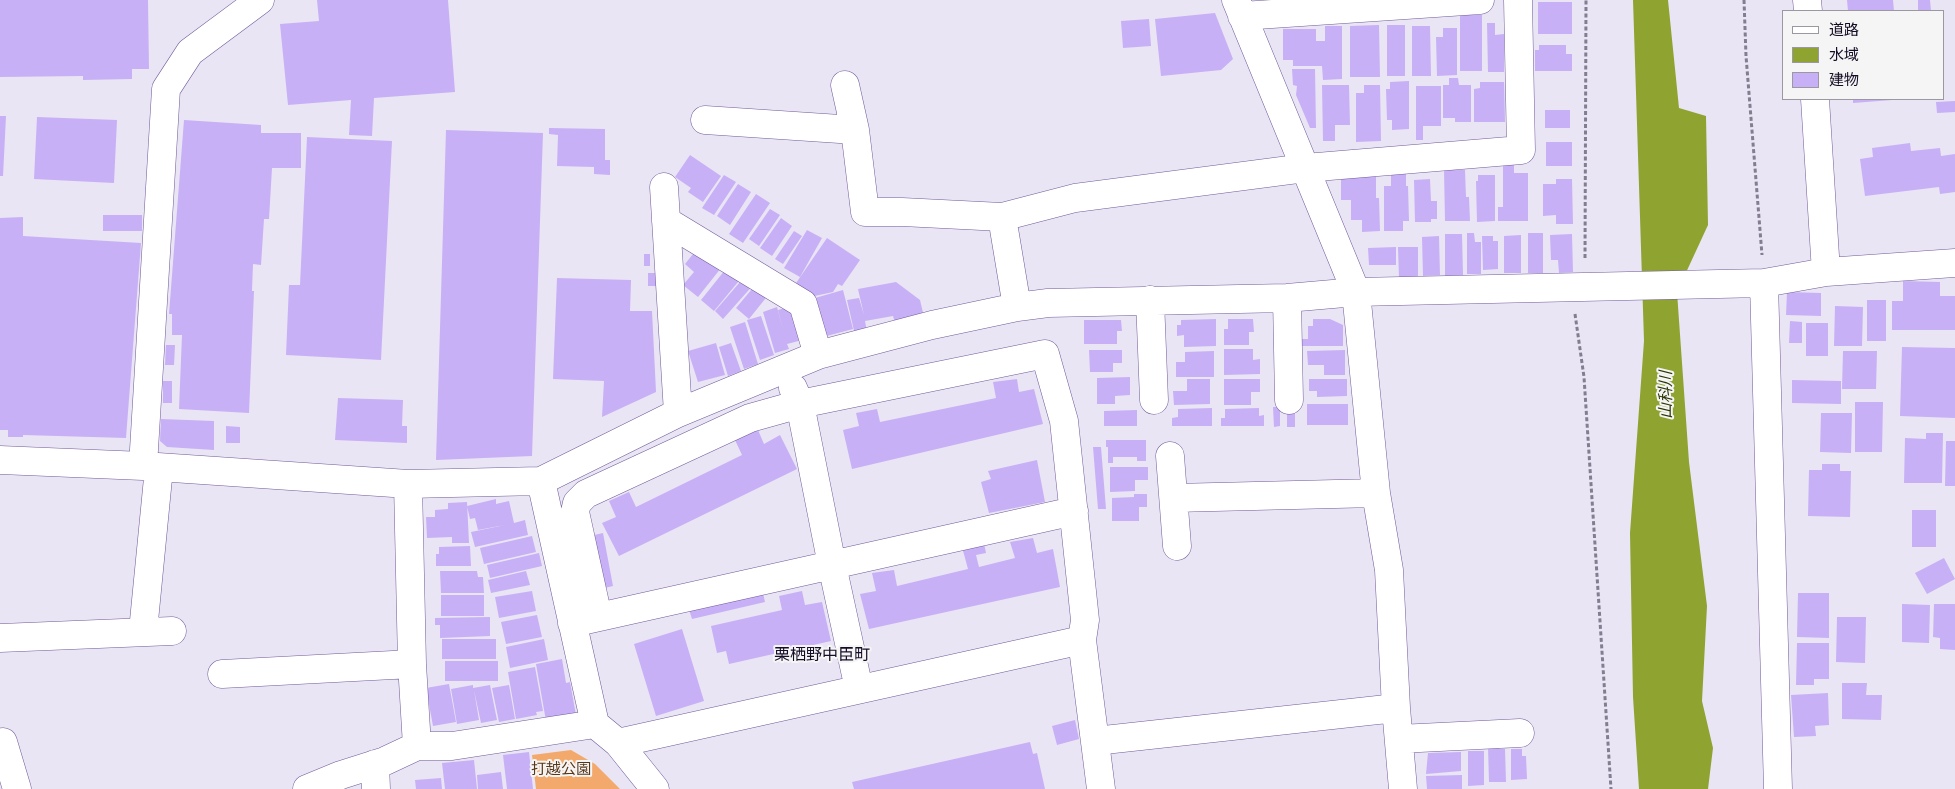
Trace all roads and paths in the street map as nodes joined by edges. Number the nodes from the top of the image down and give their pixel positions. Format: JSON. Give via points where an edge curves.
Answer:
{"nodes":[{"id":1,"x":260,"y":0,"type":"edge"},
{"id":2,"x":1480,"y":0,"type":"edge"},
{"id":3,"x":1518,"y":0,"type":"edge"},
{"id":4,"x":1586,"y":0,"type":"edge"},
{"id":5,"x":1744,"y":0,"type":"edge"},
{"id":6,"x":1239,"y":8,"type":"edge"},
{"id":7,"x":845,"y":85,"type":"dead end"},
{"id":8,"x":1815,"y":100,"type":"edge"},
{"id":9,"x":705,"y":120,"type":"dead end"},
{"id":10,"x":855,"y":130,"type":"junction"},
{"id":11,"x":1305,"y":168,"type":"junction"},
{"id":12,"x":664,"y":187,"type":"dead end"},
{"id":13,"x":1002,"y":217,"type":"junction"},
{"id":14,"x":666,"y":221,"type":"junction"},
{"id":15,"x":1955,"y":263,"type":"edge"},
{"id":16,"x":1826,"y":272,"type":"junction"},
{"id":17,"x":1754,"y":283,"type":"junction"},
{"id":18,"x":1585,"y":286,"type":"junction"},
{"id":19,"x":1356,"y":292,"type":"junction"},
{"id":20,"x":1287,"y":298,"type":"junction"},
{"id":21,"x":1150,"y":300,"type":"junction"},
{"id":22,"x":1017,"y":307,"type":"junction"},
{"id":23,"x":818,"y":354,"type":"junction"},
{"id":24,"x":785,"y":368,"type":"junction"},
{"id":25,"x":1154,"y":400,"type":"dead end"},
{"id":26,"x":1289,"y":400,"type":"dead end"},
{"id":27,"x":800,"y":404,"type":"junction"},
{"id":28,"x":678,"y":413,"type":"junction"},
{"id":29,"x":1170,"y":456,"type":"dead end"},
{"id":30,"x":0,"y":460,"type":"edge"},
{"id":31,"x":151,"y":467,"type":"junction"},
{"id":32,"x":541,"y":481,"type":"junction"},
{"id":33,"x":408,"y":484,"type":"junction"},
{"id":34,"x":1376,"y":493,"type":"junction"},
{"id":35,"x":1174,"y":498,"type":"junction"},
{"id":36,"x":1074,"y":511,"type":"junction"},
{"id":37,"x":1176,"y":546,"type":"dead end"},
{"id":38,"x":832,"y":565,"type":"junction"},
{"id":39,"x":585,"y":620,"type":"junction"},
{"id":40,"x":142,"y":631,"type":"junction"},
{"id":41,"x":172,"y":631,"type":"dead end"},
{"id":42,"x":0,"y":638,"type":"edge"},
{"id":43,"x":1082,"y":640,"type":"junction"},
{"id":44,"x":412,"y":664,"type":"junction"},
{"id":45,"x":222,"y":674,"type":"dead end"},
{"id":46,"x":859,"y":690,"type":"junction"},
{"id":47,"x":1396,"y":708,"type":"junction"},
{"id":48,"x":595,"y":724,"type":"junction"},
{"id":49,"x":1520,"y":733,"type":"dead end"},
{"id":50,"x":1399,"y":739,"type":"junction"},
{"id":51,"x":1095,"y":741,"type":"junction"},
{"id":52,"x":3,"y":742,"type":"dead end"},
{"id":53,"x":618,"y":743,"type":"junction"},
{"id":54,"x":418,"y":746,"type":"junction"},
{"id":55,"x":375,"y":776,"type":"edge"},
{"id":56,"x":18,"y":789,"type":"edge"},
{"id":57,"x":307,"y":789,"type":"edge"},
{"id":58,"x":655,"y":789,"type":"edge"},
{"id":59,"x":1101,"y":789,"type":"edge"},
{"id":60,"x":1403,"y":789,"type":"edge"},
{"id":61,"x":1611,"y":789,"type":"edge"},
{"id":62,"x":1778,"y":789,"type":"edge"}],
"edges":[{"from":1,"to":31,"type":"street","via":[[190,52],[166,89]]},
{"from":2,"to":6,"type":"street"},
{"from":3,"to":11,"type":"street","via":[[1521,150]]},
{"from":4,"to":18,"type":"path"},
{"from":5,"to":17,"type":"path"},
{"from":6,"to":11,"type":"street"},
{"from":7,"to":10,"type":"street"},
{"from":8,"to":16,"type":"street"},
{"from":9,"to":10,"type":"street"},
{"from":10,"to":13,"type":"street","via":[[865,212]]},
{"from":11,"to":13,"type":"street","via":[[1075,198]]},
{"from":11,"to":19,"type":"street"},
{"from":12,"to":14,"type":"street"},
{"from":13,"to":22,"type":"street"},
{"from":14,"to":23,"type":"street","via":[[803,304]]},
{"from":14,"to":28,"type":"street"},
{"from":15,"to":16,"type":"street"},
{"from":16,"to":17,"type":"street"},
{"from":17,"to":18,"type":"street"},
{"from":17,"to":62,"type":"street"},
{"from":18,"to":19,"type":"street"},
{"from":18,"to":61,"type":"path","via":[[1584,377]]},
{"from":19,"to":20,"type":"street"},
{"from":19,"to":34,"type":"street"},
{"from":20,"to":21,"type":"street"},
{"from":20,"to":26,"type":"street"},
{"from":21,"to":22,"type":"street"},
{"from":21,"to":25,"type":"street"},
{"from":22,"to":23,"type":"street"},
{"from":23,"to":24,"type":"street"},
{"from":24,"to":27,"type":"street"},
{"from":24,"to":28,"type":"street"},
{"from":27,"to":36,"type":"street","via":[[1046,354],[1064,421]]},
{"from":27,"to":38,"type":"street"},
{"from":27,"to":39,"type":"street","via":[[750,418],[586,494],[577,503],[575,512]]},
{"from":28,"to":32,"type":"street"},
{"from":29,"to":35,"type":"street"},
{"from":30,"to":31,"type":"street"},
{"from":31,"to":33,"type":"street"},
{"from":31,"to":40,"type":"street"},
{"from":32,"to":33,"type":"street"},
{"from":32,"to":39,"type":"street"},
{"from":33,"to":44,"type":"street"},
{"from":34,"to":35,"type":"street"},
{"from":34,"to":47,"type":"street","via":[[1389,570]]},
{"from":35,"to":37,"type":"street"},
{"from":36,"to":38,"type":"street"},
{"from":36,"to":43,"type":"street","via":[[1085,620]]},
{"from":38,"to":39,"type":"street"},
{"from":38,"to":46,"type":"street"},
{"from":39,"to":48,"type":"street"},
{"from":40,"to":41,"type":"street"},
{"from":40,"to":42,"type":"street"},
{"from":43,"to":46,"type":"street"},
{"from":43,"to":51,"type":"street"},
{"from":44,"to":45,"type":"street"},
{"from":44,"to":54,"type":"street"},
{"from":46,"to":53,"type":"street"},
{"from":47,"to":50,"type":"street"},
{"from":47,"to":51,"type":"street"},
{"from":48,"to":53,"type":"street"},
{"from":48,"to":54,"type":"street","via":[[452,746]]},
{"from":49,"to":50,"type":"street"},
{"from":50,"to":60,"type":"street"},
{"from":51,"to":59,"type":"street"},
{"from":52,"to":56,"type":"street"},
{"from":53,"to":58,"type":"street"},
{"from":54,"to":55,"type":"street"},
{"from":55,"to":57,"type":"street","via":[[341,775]]}]}
